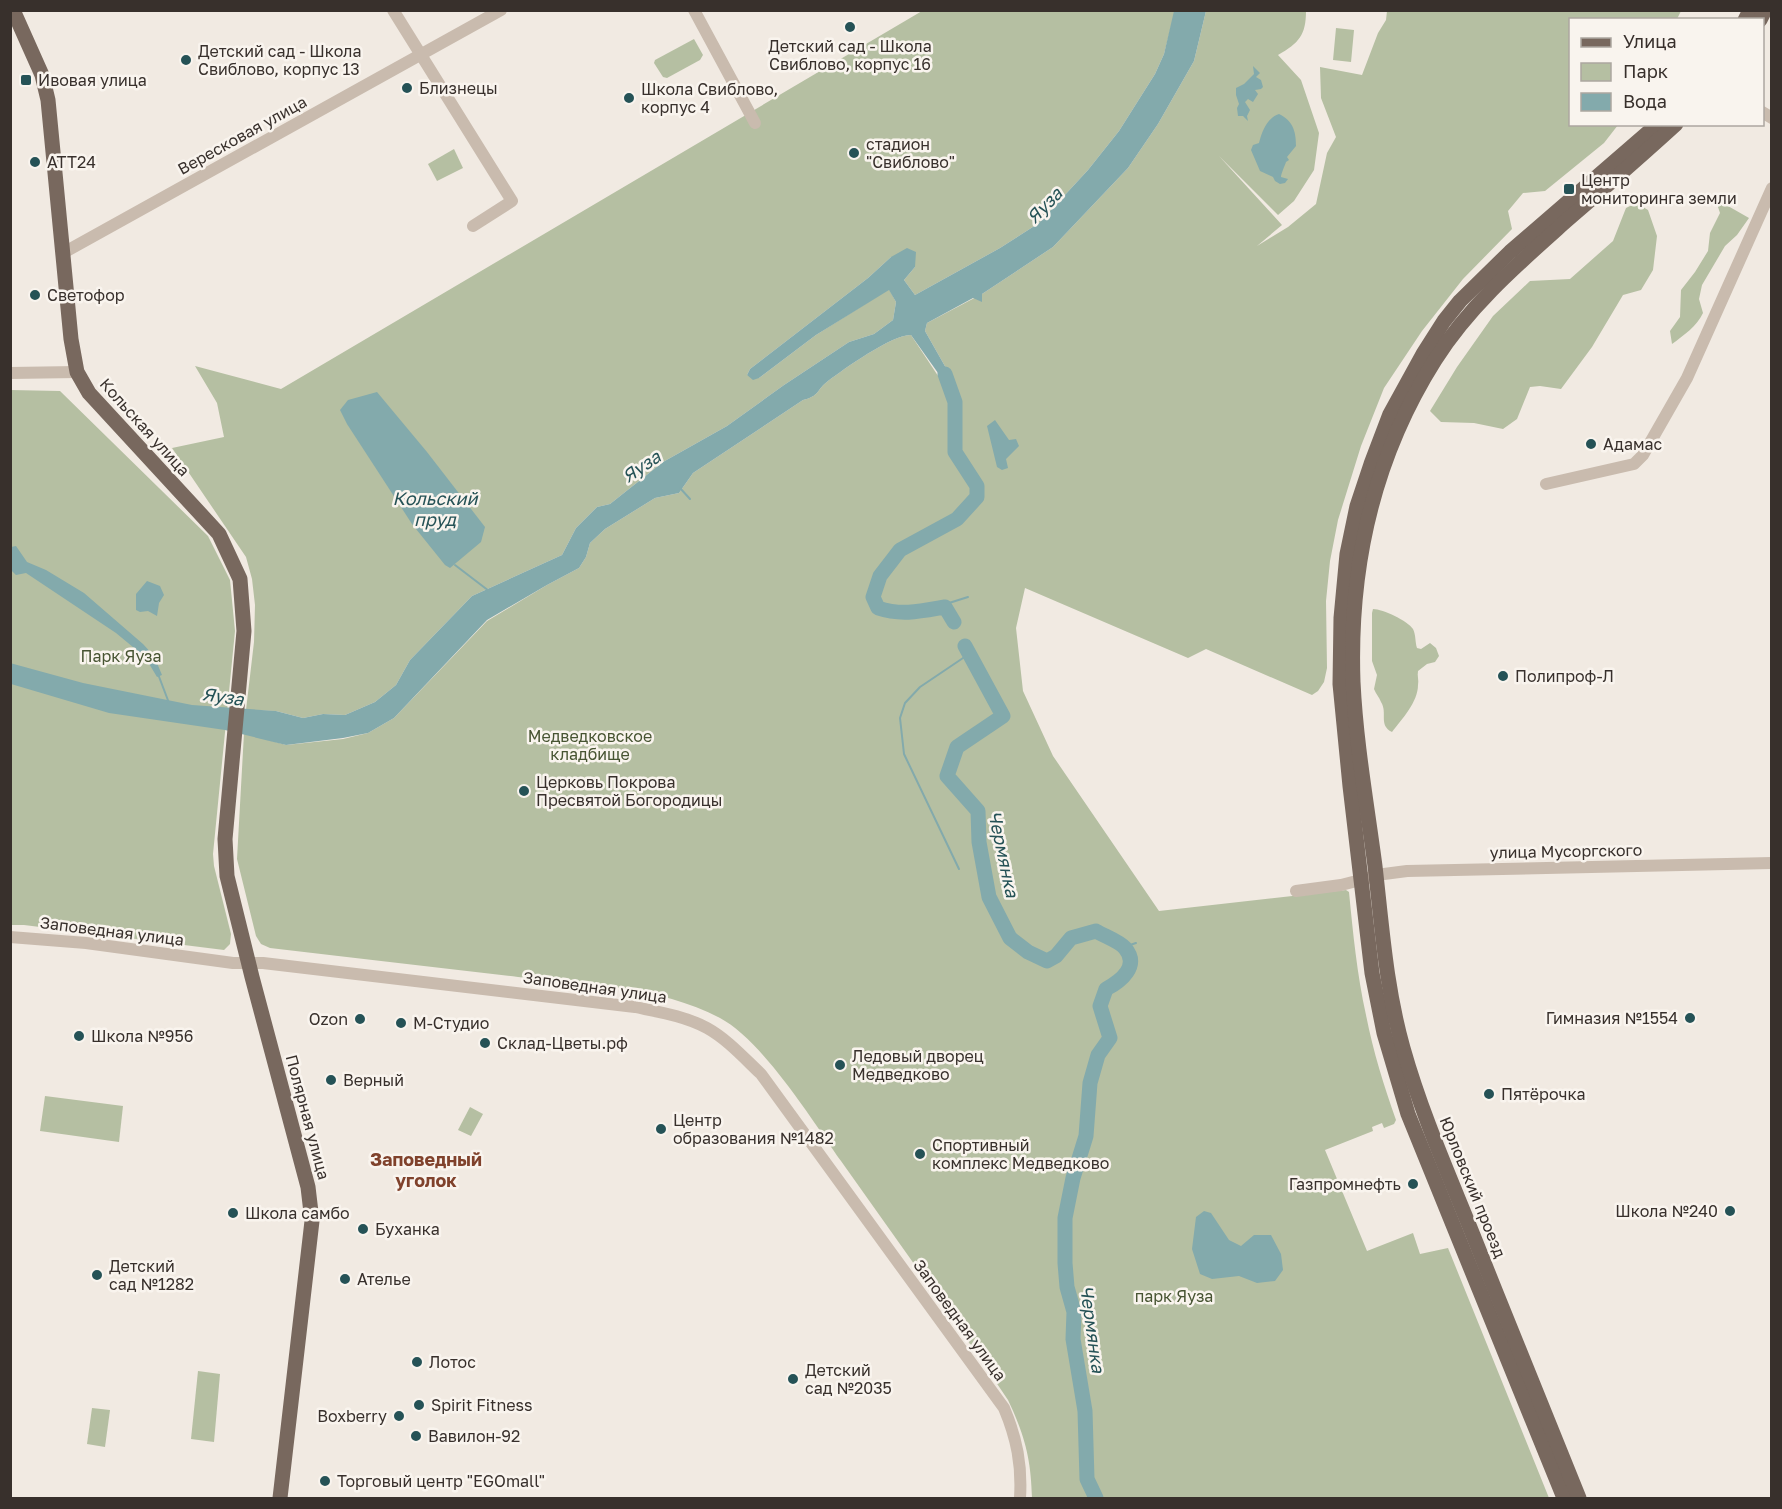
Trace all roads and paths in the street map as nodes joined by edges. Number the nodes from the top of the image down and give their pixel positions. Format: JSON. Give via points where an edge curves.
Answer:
{"nodes":[{"id":1,"x":13,"y":10,"type":"edge"},
{"id":2,"x":393,"y":10,"type":"edge"},
{"id":3,"x":501,"y":10,"type":"edge"},
{"id":4,"x":694,"y":10,"type":"edge"},
{"id":5,"x":420,"y":56,"type":"junction"},
{"id":6,"x":755,"y":123,"type":"dead end"},
{"id":7,"x":1656,"y":126,"type":"edge"},
{"id":8,"x":1674,"y":126,"type":"edge"},
{"id":9,"x":1772,"y":188,"type":"edge"},
{"id":10,"x":473,"y":226,"type":"dead end"},
{"id":11,"x":63,"y":254,"type":"junction"},
{"id":12,"x":77,"y":372,"type":"junction"},
{"id":13,"x":10,"y":373,"type":"edge"},
{"id":14,"x":1546,"y":484,"type":"dead end"},
{"id":15,"x":226,"y":857,"type":"joint"},
{"id":16,"x":1772,"y":863,"type":"edge"},
{"id":17,"x":1369,"y":878,"type":"junction"},
{"id":18,"x":1296,"y":891,"type":"dead end"},
{"id":19,"x":10,"y":937,"type":"edge"},
{"id":20,"x":249,"y":963,"type":"junction"},
{"id":21,"x":280,"y":1498,"type":"edge"},
{"id":22,"x":1020,"y":1498,"type":"edge"},
{"id":23,"x":1564,"y":1498,"type":"edge"},
{"id":24,"x":1580,"y":1498,"type":"edge"}],
"edges":[{"from":1,"to":11,"type":"main road","name":"Кольская улица","via":[[46,87]]},
{"from":2,"to":5,"type":"street"},
{"from":3,"to":5,"type":"street","name":"Вересковая улица"},
{"from":4,"to":6,"type":"street"},
{"from":5,"to":10,"type":"street","via":[[512,201]]},
{"from":5,"to":11,"type":"street","name":"Вересковая улица"},
{"from":7,"to":17,"type":"main road","via":[[1510,252],[1460,301],[1423,354],[1390,414],[1357,506],[1347,554],[1341,618],[1340,684]]},
{"from":8,"to":17,"type":"main road","via":[[1519,262],[1460,324],[1402,418],[1384,462],[1360,553],[1354,619],[1353,683]]},
{"from":9,"to":14,"type":"street","via":[[1686,378],[1643,455],[1634,464]]},
{"from":11,"to":12,"type":"main road","name":"Кольская улица"},
{"from":12,"to":13,"type":"street"},
{"from":12,"to":15,"type":"main road","name":"Кольская улица","via":[[88,393],[219,534],[240,579],[244,631]]},
{"from":15,"to":20,"type":"main road","name":"Полярная улица","via":[[227,876]]},
{"from":16,"to":17,"type":"street","name":"улица Мусоргского","via":[[1418,871]]},
{"from":17,"to":18,"type":"street","name":"улица Мусоргского"},
{"from":17,"to":23,"type":"main road","name":"Юрловский проезд","via":[[1375,992],[1402,1094]]},
{"from":17,"to":24,"type":"main road","name":"Юрловский проезд","via":[[1391,999],[1415,1089]]},
{"from":19,"to":20,"type":"street","name":"Заповедная улица"},
{"from":20,"to":21,"type":"main road","name":"Полярная улица","via":[[311,1204],[311,1242]]},
{"from":20,"to":22,"type":"street","name":"Заповедная улица","via":[[635,1007],[674,1015],[707,1028],[760,1074],[1004,1408],[1014,1431],[1020,1462]]}]}
